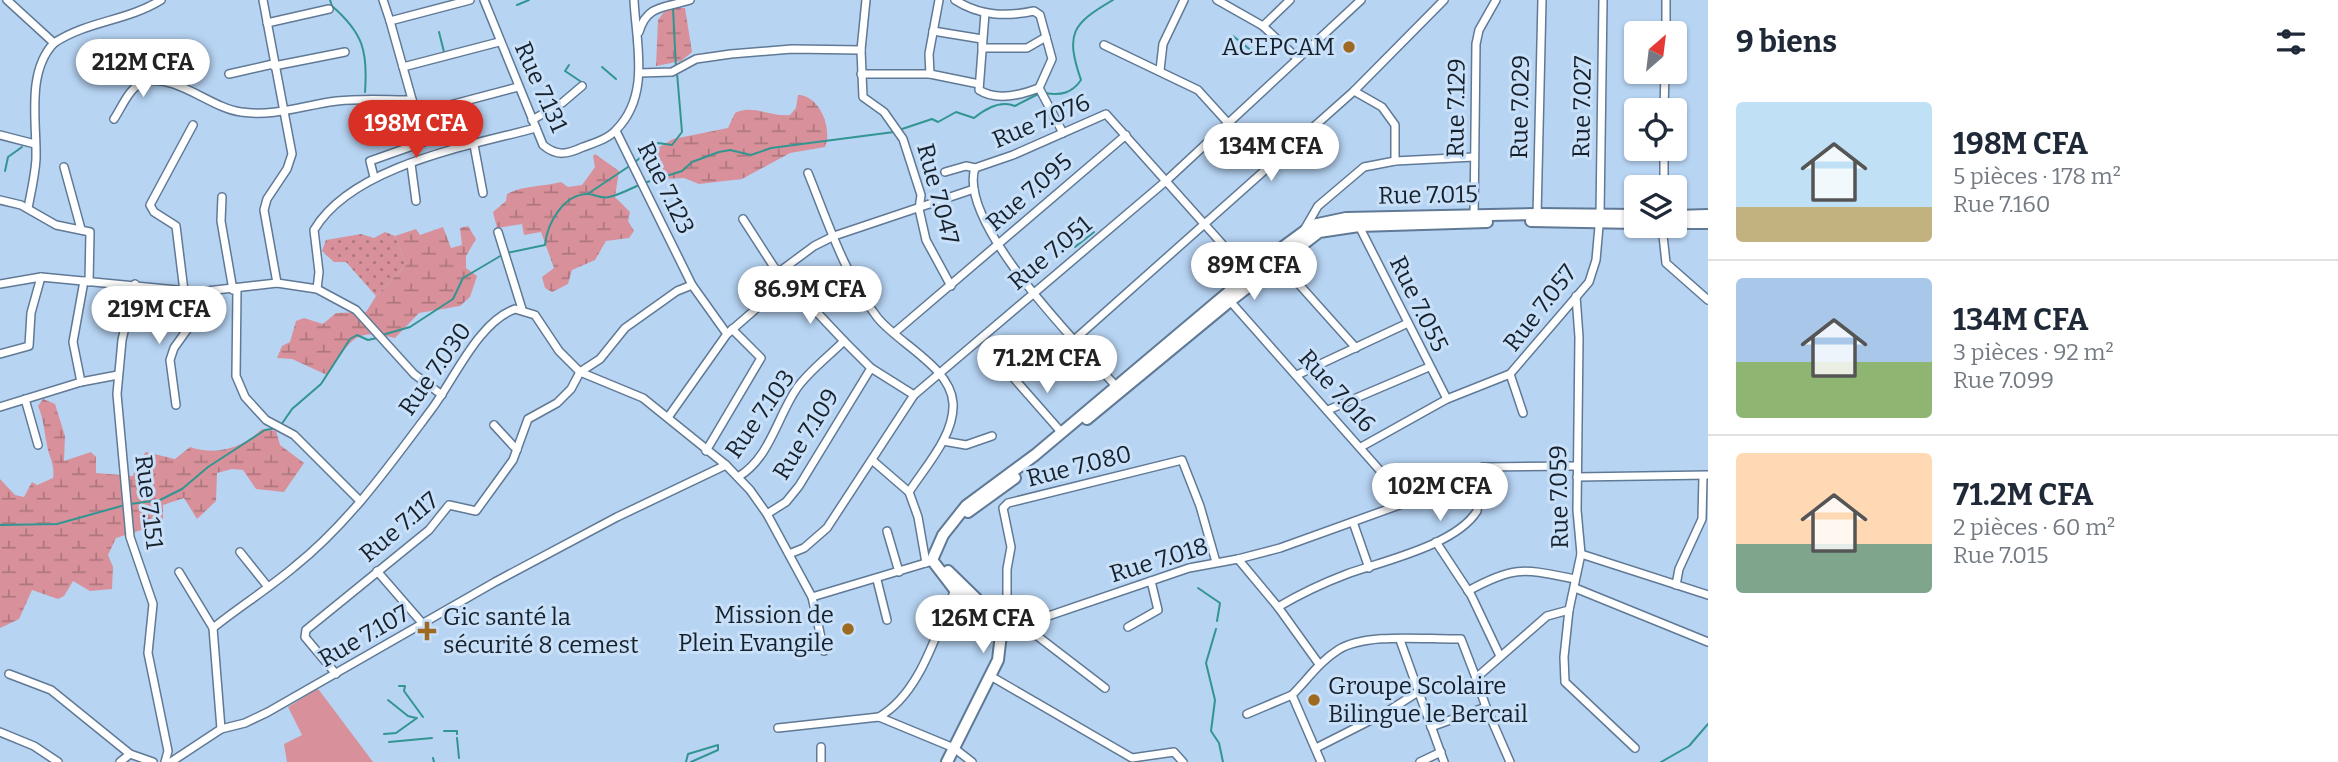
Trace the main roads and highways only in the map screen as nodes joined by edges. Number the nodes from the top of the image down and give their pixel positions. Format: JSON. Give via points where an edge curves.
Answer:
{"nodes":[{"id":1,"x":1708,"y":215,"type":"edge"},
{"id":2,"x":1624,"y":216,"type":"edge"},
{"id":3,"x":1687,"y":216,"type":"edge"},
{"id":4,"x":1474,"y":219,"type":"junction"},
{"id":5,"x":1599,"y":219,"type":"junction"},
{"id":6,"x":1624,"y":222,"type":"edge"},
{"id":7,"x":1687,"y":223,"type":"edge"},
{"id":8,"x":1708,"y":223,"type":"edge"},
{"id":9,"x":932,"y":560,"type":"junction"},
{"id":10,"x":955,"y":754,"type":"edge"},
{"id":11,"x":947,"y":762,"type":"edge"}],
"edges":[{"from":1,"to":3,"type":"main road"},
{"from":2,"to":5,"type":"main road","name":"Rue 7.015"},
{"from":4,"to":5,"type":"main road","name":"Rue 7.015"},
{"from":4,"to":9,"type":"main road","name":"Rue 7.015","via":[[1319,232],[967,513]]},
{"from":4,"to":9,"type":"main road","name":"Rue 7.015","via":[[1346,218],[1304,231],[960,511]]},
{"from":5,"to":6,"type":"main road","name":"Rue 7.015"},
{"from":7,"to":8,"type":"main road"},
{"from":9,"to":10,"type":"main road","via":[[955,590],[994,624],[1002,642]]},
{"from":9,"to":10,"type":"main road","via":[[1014,628],[1004,659]]},
{"from":10,"to":11,"type":"main road"}]}
